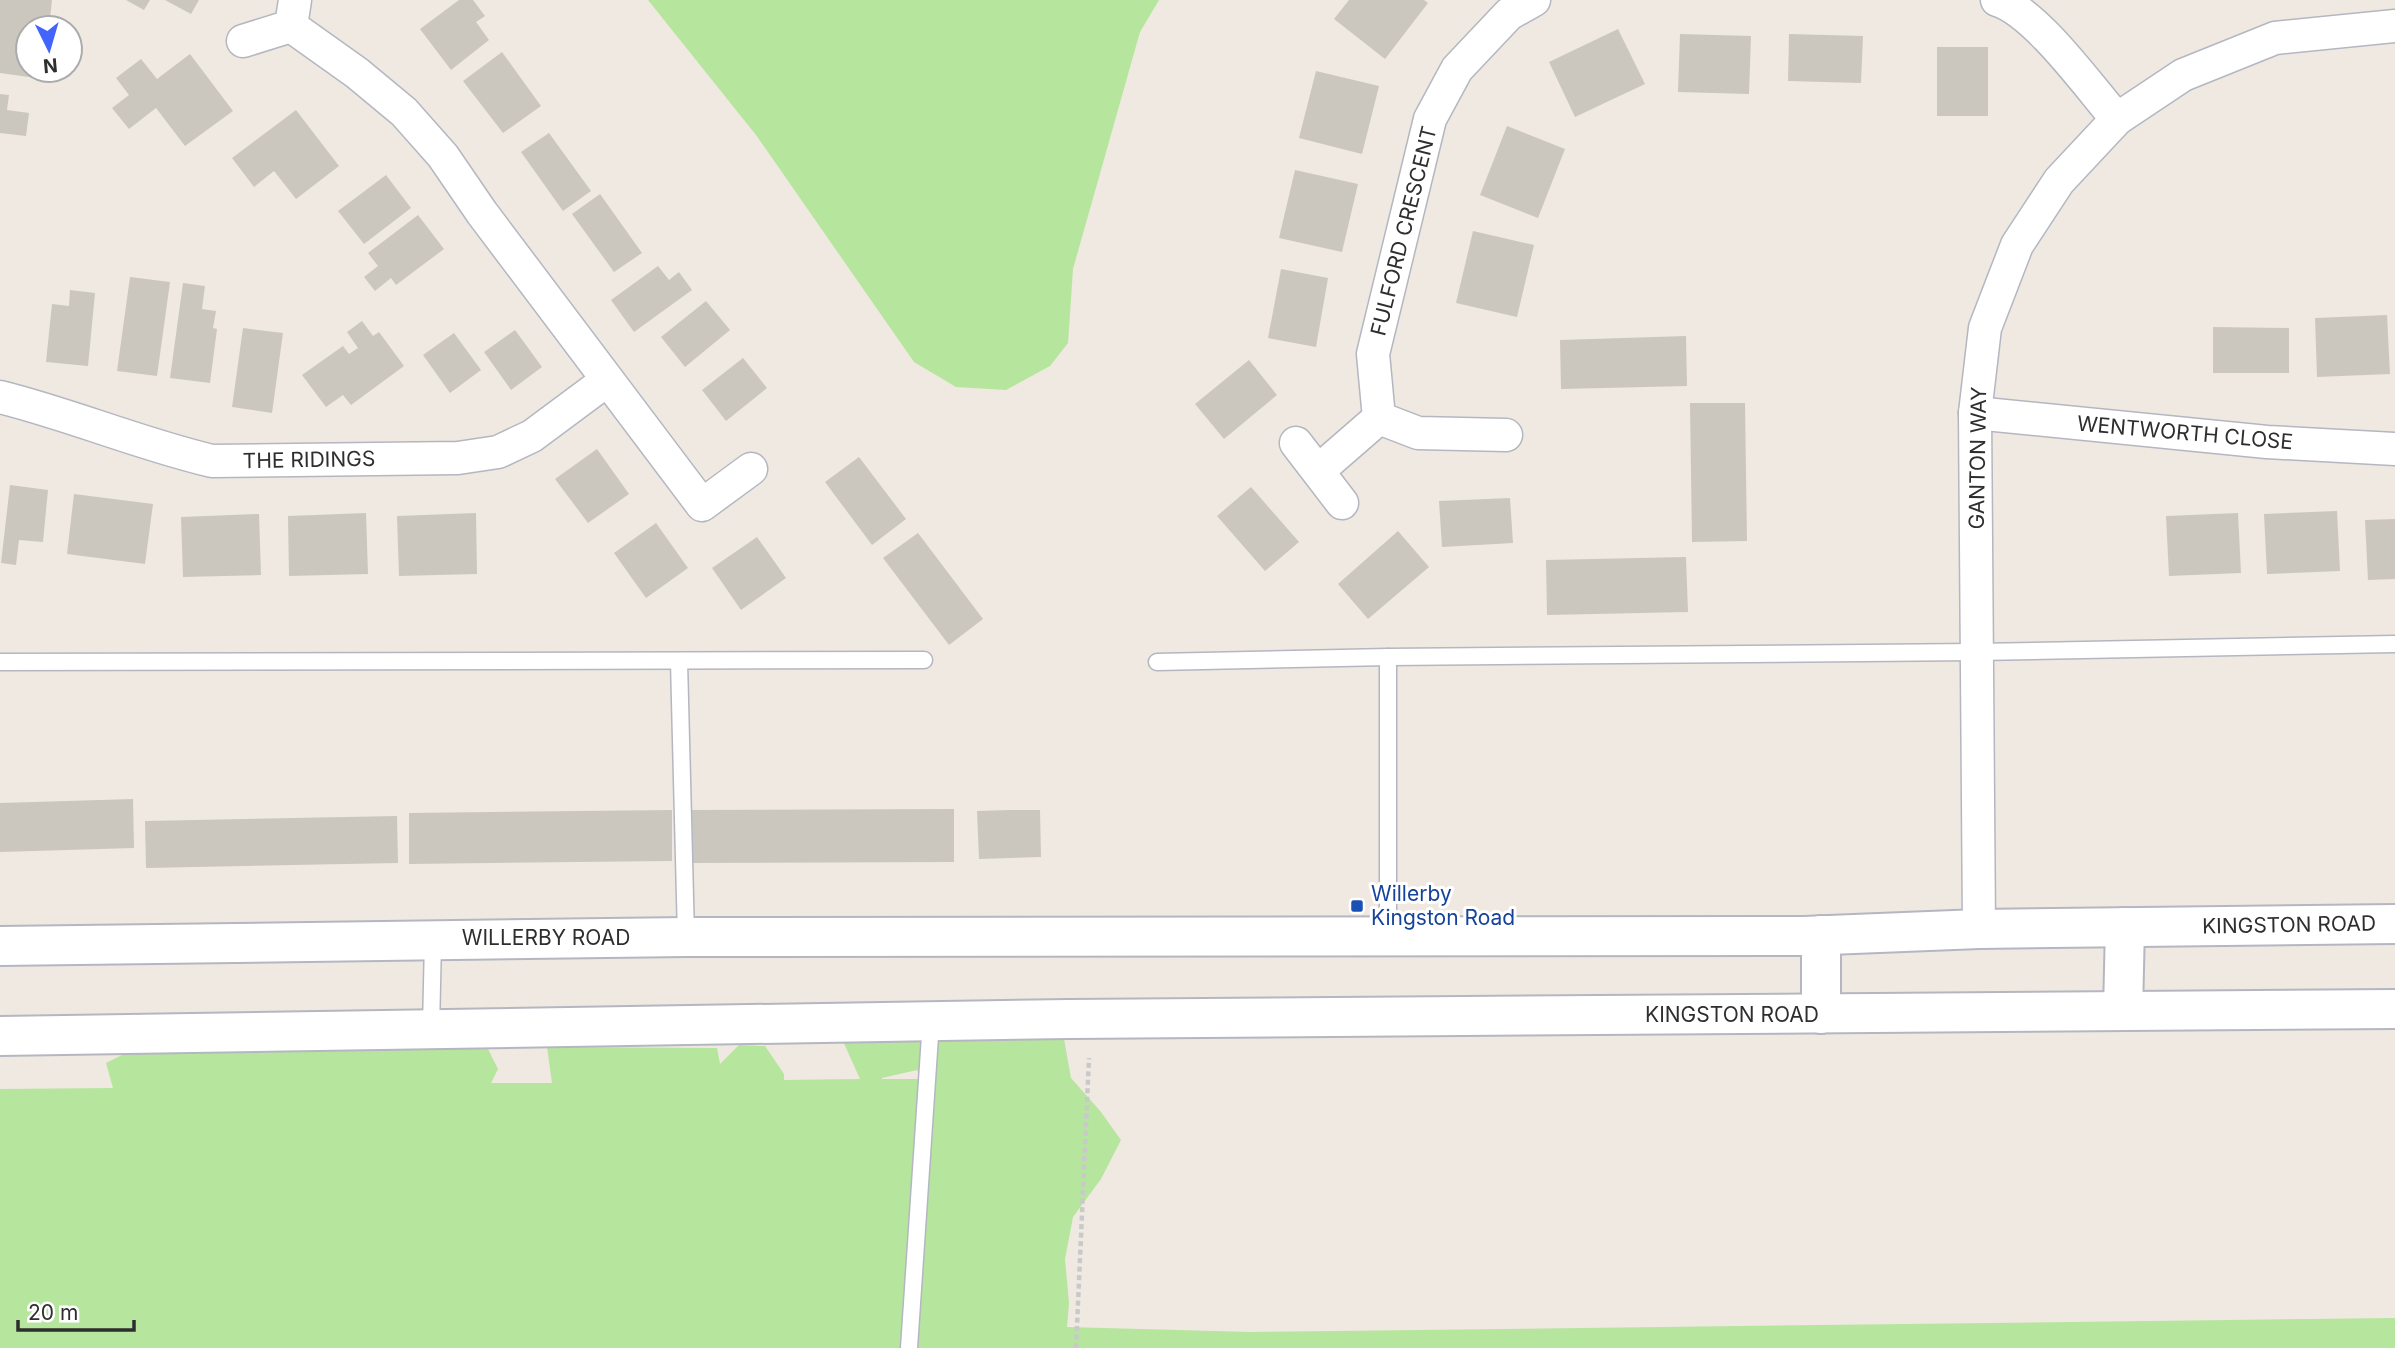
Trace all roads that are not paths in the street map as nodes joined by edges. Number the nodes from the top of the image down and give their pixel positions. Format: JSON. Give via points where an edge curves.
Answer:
{"nodes":[{"id":1,"x":1534,"y":0,"type":"edge"},
{"id":2,"x":1997,"y":0,"type":"edge"},
{"id":3,"x":293,"y":13,"type":"edge"},
{"id":4,"x":2395,"y":26,"type":"edge"},
{"id":5,"x":243,"y":41,"type":"dead end"},
{"id":6,"x":2117,"y":119,"type":"junction"},
{"id":7,"x":606,"y":381,"type":"junction"},
{"id":8,"x":0,"y":397,"type":"edge"},
{"id":9,"x":1975,"y":413,"type":"junction"},
{"id":10,"x":1378,"y":418,"type":"junction"},
{"id":11,"x":1506,"y":435,"type":"dead end"},
{"id":12,"x":1296,"y":443,"type":"dead end"},
{"id":13,"x":2395,"y":449,"type":"edge"},
{"id":14,"x":751,"y":469,"type":"dead end"},
{"id":15,"x":1318,"y":471,"type":"junction"},
{"id":16,"x":1342,"y":503,"type":"dead end"},
{"id":17,"x":2395,"y":643,"type":"edge"},
{"id":18,"x":1977,"y":652,"type":"junction"},
{"id":19,"x":1388,"y":657,"type":"junction"},
{"id":20,"x":924,"y":660,"type":"dead end"},
{"id":21,"x":678,"y":661,"type":"junction"},
{"id":22,"x":0,"y":662,"type":"edge"},
{"id":23,"x":1157,"y":662,"type":"dead end"},
{"id":24,"x":2395,"y":924,"type":"edge"},
{"id":25,"x":2125,"y":927,"type":"junction"},
{"id":26,"x":1979,"y":929,"type":"junction"},
{"id":27,"x":1821,"y":935,"type":"junction"},
{"id":28,"x":685,"y":937,"type":"junction"},
{"id":29,"x":1388,"y":937,"type":"junction"},
{"id":30,"x":1091,"y":938,"type":"joint"},
{"id":31,"x":433,"y":939,"type":"junction"},
{"id":32,"x":0,"y":946,"type":"edge"},
{"id":33,"x":2395,"y":1009,"type":"edge"},
{"id":34,"x":2123,"y":1011,"type":"junction"},
{"id":35,"x":1821,"y":1014,"type":"junction"},
{"id":36,"x":931,"y":1021,"type":"junction"},
{"id":37,"x":431,"y":1029,"type":"junction"},
{"id":38,"x":0,"y":1036,"type":"edge"},
{"id":39,"x":909,"y":1348,"type":"edge"}],
"edges":[{"from":1,"to":10,"type":"street","name":"FULFORD CRESCENT","via":[[1508,14],[1457,69],[1430,119],[1373,354]]},
{"from":2,"to":6,"type":"street","via":[[2044,33]]},
{"from":3,"to":5,"type":"street"},
{"from":3,"to":7,"type":"street","via":[[404,112],[443,156]]},
{"from":4,"to":6,"type":"street","name":"GANTON WAY","via":[[2275,38],[2183,75]]},
{"from":6,"to":9,"type":"street","name":"GANTON WAY","via":[[2059,181],[2017,245],[1985,328]]},
{"from":7,"to":8,"type":"street","name":"THE RIDINGS","via":[[532,436],[498,452],[458,458],[212,461]]},
{"from":7,"to":14,"type":"street","via":[[702,505]]},
{"from":9,"to":13,"type":"street","name":"WENTWORTH CLOSE","via":[[2267,442]]},
{"from":9,"to":18,"type":"street","name":"GANTON WAY"},
{"from":10,"to":11,"type":"street","via":[[1418,433]]},
{"from":10,"to":15,"type":"street"},
{"from":12,"to":15,"type":"street"},
{"from":15,"to":16,"type":"street"},
{"from":17,"to":18,"type":"lane"},
{"from":18,"to":19,"type":"lane"},
{"from":18,"to":26,"type":"street","name":"GANTON WAY"},
{"from":19,"to":23,"type":"lane"},
{"from":19,"to":29,"type":"lane"},
{"from":20,"to":21,"type":"lane"},
{"from":21,"to":22,"type":"lane"},
{"from":21,"to":28,"type":"lane"},
{"from":24,"to":25,"type":"street","name":"KINGSTON ROAD"},
{"from":25,"to":26,"type":"street","name":"KINGSTON ROAD"},
{"from":25,"to":34,"type":"street"},
{"from":26,"to":27,"type":"street","name":"KINGSTON ROAD"},
{"from":27,"to":29,"type":"street","name":"KINGSTON ROAD"},
{"from":27,"to":35,"type":"street"},
{"from":28,"to":30,"type":"street","name":"WILLERBY ROAD"},
{"from":28,"to":31,"type":"street","name":"WILLERBY ROAD"},
{"from":29,"to":30,"type":"street","name":"KINGSTON ROAD"},
{"from":31,"to":32,"type":"street","name":"WILLERBY ROAD"},
{"from":31,"to":37,"type":"lane"},
{"from":33,"to":34,"type":"street","name":"KINGSTON ROAD"},
{"from":34,"to":35,"type":"street","name":"KINGSTON ROAD"},
{"from":35,"to":36,"type":"street","name":"KINGSTON ROAD"},
{"from":36,"to":37,"type":"street"},
{"from":36,"to":39,"type":"lane"},
{"from":37,"to":38,"type":"street"}]}
